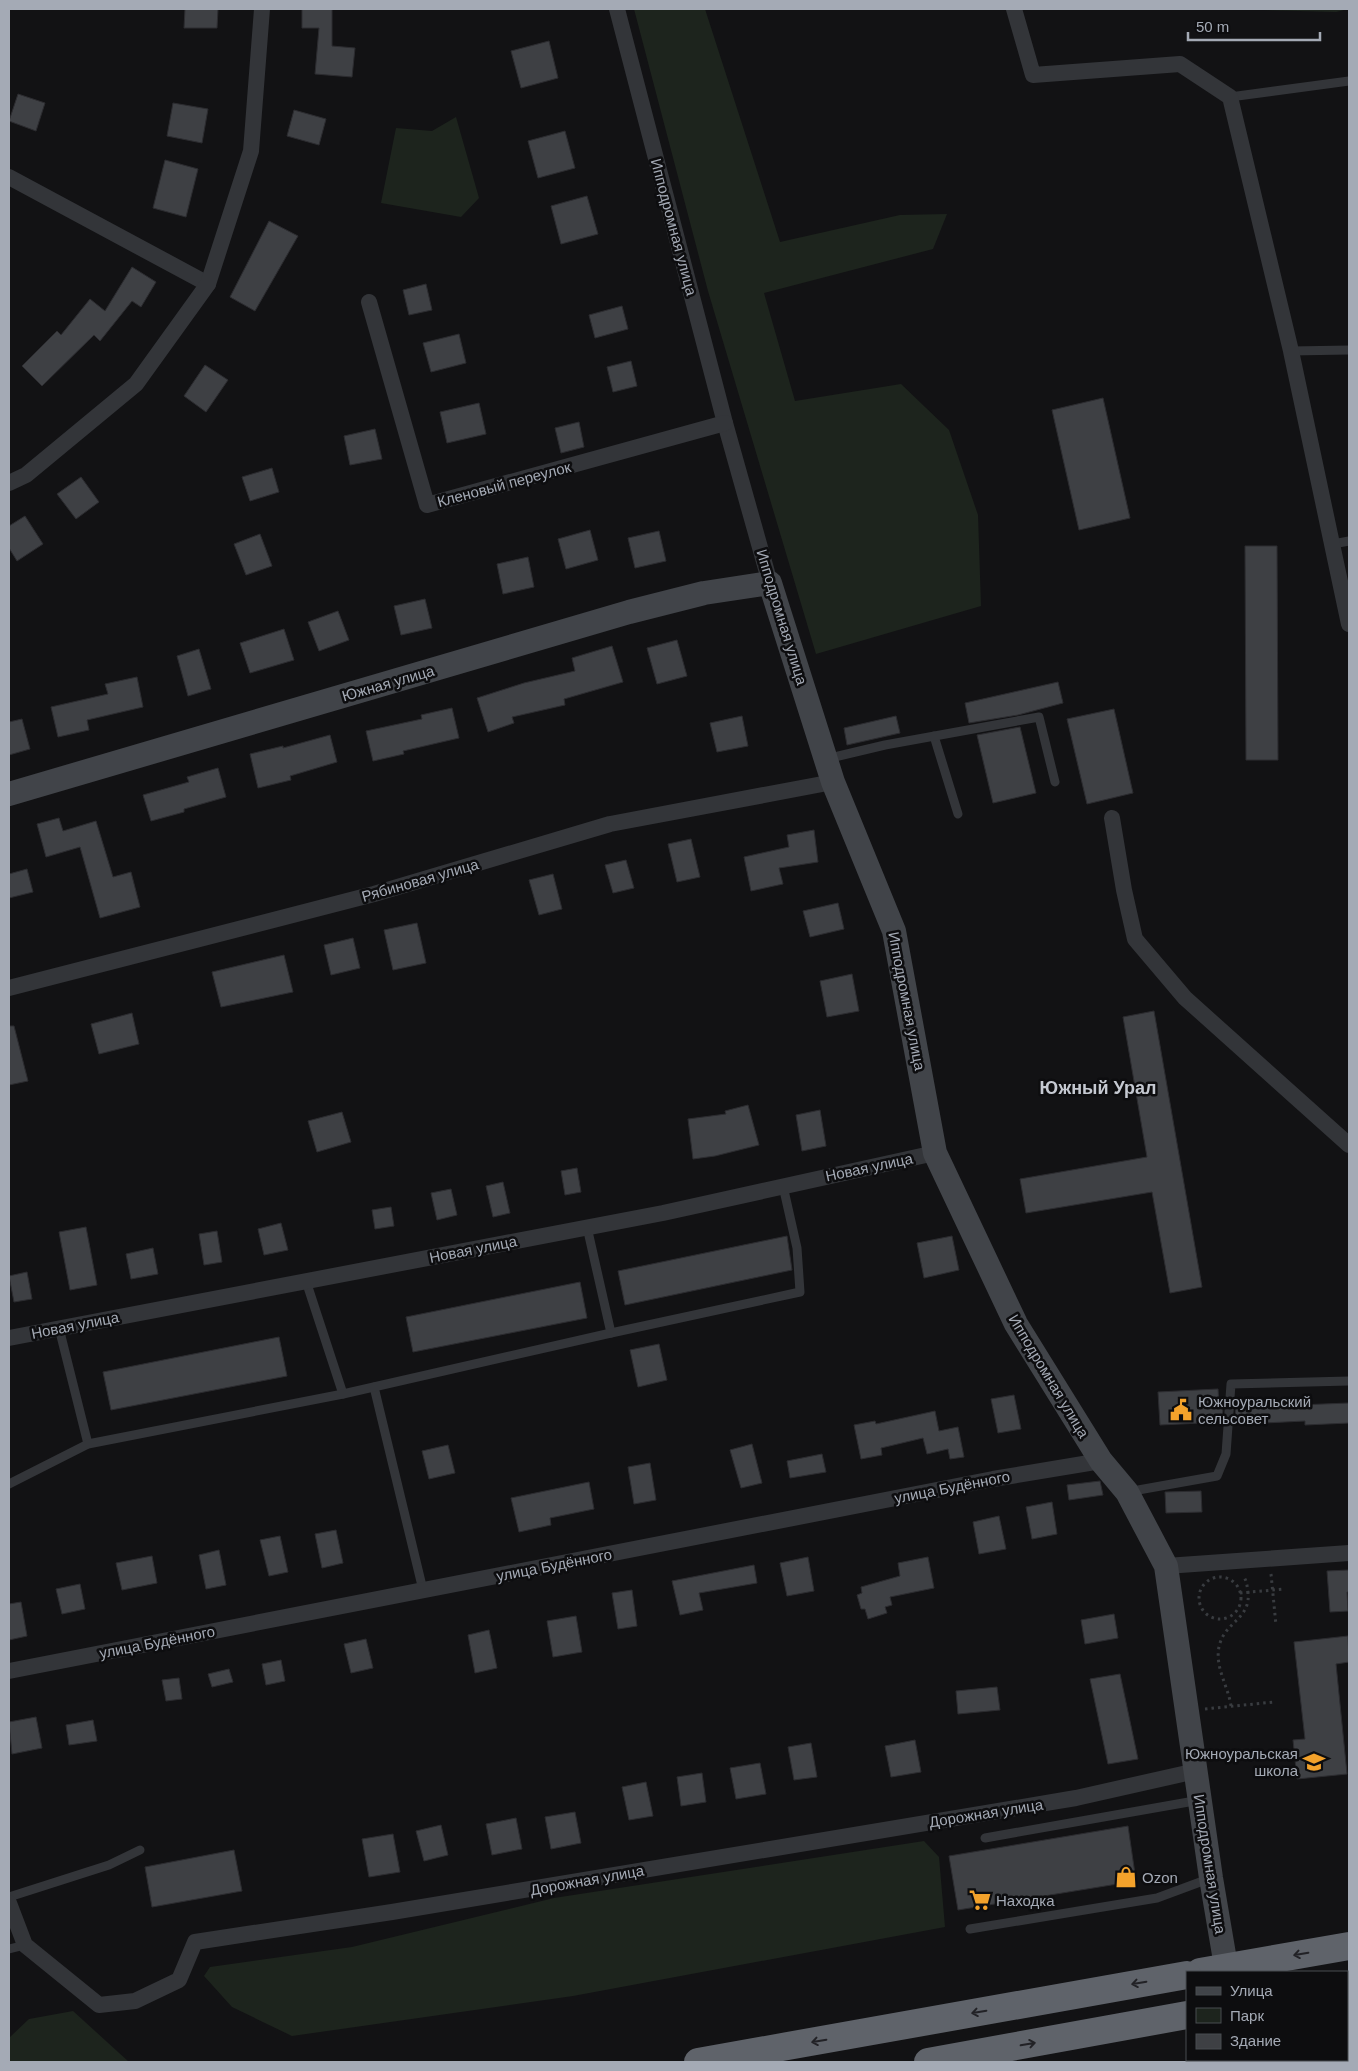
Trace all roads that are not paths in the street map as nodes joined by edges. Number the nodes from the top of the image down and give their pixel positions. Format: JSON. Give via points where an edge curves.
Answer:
{"nodes":[{"id":1,"x":262,"y":9,"type":"edge"},
{"id":2,"x":617,"y":9,"type":"edge"},
{"id":3,"x":1014,"y":9,"type":"edge"},
{"id":4,"x":1349,"y":81,"type":"edge"},
{"id":5,"x":1230,"y":97,"type":"junction"},
{"id":6,"x":9,"y":177,"type":"edge"},
{"id":7,"x":208,"y":284,"type":"junction"},
{"id":8,"x":370,"y":302,"type":"dead end"},
{"id":9,"x":1291,"y":350,"type":"junction"},
{"id":10,"x":1349,"y":350,"type":"edge"},
{"id":11,"x":726,"y":423,"type":"junction"},
{"id":12,"x":9,"y":483,"type":"edge"},
{"id":13,"x":1349,"y":541,"type":"edge"},
{"id":14,"x":1333,"y":544,"type":"junction"},
{"id":15,"x":770,"y":583,"type":"junction"},
{"id":16,"x":1349,"y":624,"type":"edge"},
{"id":17,"x":934,"y":736,"type":"junction"},
{"id":18,"x":826,"y":759,"type":"junction"},
{"id":19,"x":833,"y":782,"type":"junction"},
{"id":20,"x":1055,"y":782,"type":"dead end"},
{"id":21,"x":9,"y":794,"type":"edge"},
{"id":22,"x":958,"y":814,"type":"dead end"},
{"id":23,"x":1112,"y":818,"type":"dead end"},
{"id":24,"x":9,"y":988,"type":"edge"},
{"id":25,"x":1349,"y":1145,"type":"edge"},
{"id":26,"x":935,"y":1153,"type":"junction"},
{"id":27,"x":783,"y":1186,"type":"junction"},
{"id":28,"x":587,"y":1227,"type":"junction"},
{"id":29,"x":306,"y":1281,"type":"junction"},
{"id":30,"x":59,"y":1328,"type":"junction"},
{"id":31,"x":611,"y":1333,"type":"junction"},
{"id":32,"x":9,"y":1338,"type":"edge"},
{"id":33,"x":1349,"y":1381,"type":"edge"},
{"id":34,"x":374,"y":1387,"type":"junction"},
{"id":35,"x":343,"y":1394,"type":"junction"},
{"id":36,"x":88,"y":1444,"type":"junction"},
{"id":37,"x":1101,"y":1461,"type":"junction"},
{"id":38,"x":9,"y":1484,"type":"edge"},
{"id":39,"x":1127,"y":1492,"type":"junction"},
{"id":40,"x":1349,"y":1553,"type":"edge"},
{"id":41,"x":1166,"y":1566,"type":"junction"},
{"id":42,"x":422,"y":1590,"type":"junction"},
{"id":43,"x":9,"y":1671,"type":"edge"},
{"id":44,"x":1196,"y":1771,"type":"junction"},
{"id":45,"x":1200,"y":1800,"type":"junction"},
{"id":46,"x":986,"y":1838,"type":"dead end"},
{"id":47,"x":140,"y":1850,"type":"dead end"},
{"id":48,"x":1211,"y":1878,"type":"junction"},
{"id":49,"x":9,"y":1897,"type":"edge"},
{"id":50,"x":9,"y":1902,"type":"edge"},
{"id":51,"x":970,"y":1929,"type":"dead end"},
{"id":52,"x":25,"y":1945,"type":"junction"},
{"id":53,"x":1349,"y":1946,"type":"edge"},
{"id":54,"x":9,"y":1949,"type":"edge"},
{"id":55,"x":1218,"y":1971,"type":"edge"},
{"id":56,"x":1186,"y":1975,"type":"edge"},
{"id":57,"x":1186,"y":2015,"type":"edge"},
{"id":58,"x":698,"y":2062,"type":"edge"},
{"id":59,"x":928,"y":2062,"type":"edge"}],
"edges":[{"from":1,"to":7,"type":"street","via":[[250,151]]},
{"from":2,"to":11,"type":"street","name":"Ипподромная улица"},
{"from":3,"to":5,"type":"street","via":[[1033,75],[1180,64]]},
{"from":4,"to":5,"type":"lane"},
{"from":5,"to":9,"type":"street"},
{"from":6,"to":7,"type":"street"},
{"from":7,"to":12,"type":"street","via":[[136,384],[26,475]]},
{"from":8,"to":11,"type":"street","name":"Кленовый переулок","via":[[427,505]]},
{"from":9,"to":10,"type":"lane"},
{"from":9,"to":14,"type":"street"},
{"from":11,"to":15,"type":"street","name":"Ипподромная улица"},
{"from":13,"to":14,"type":"lane"},
{"from":14,"to":16,"type":"street"},
{"from":15,"to":18,"type":"street","name":"Ипподромная улица"},
{"from":15,"to":21,"type":"street","name":"Южная улица","via":[[704,593],[630,612]]},
{"from":17,"to":18,"type":"lane"},
{"from":17,"to":20,"type":"lane","via":[[1039,717]]},
{"from":17,"to":22,"type":"lane"},
{"from":18,"to":19,"type":"street","name":"Ипподромная улица"},
{"from":19,"to":24,"type":"street","name":"Рябиновая улица","via":[[610,824],[374,894]]},
{"from":19,"to":26,"type":"street","name":"Ипподромная улица","via":[[894,931]]},
{"from":23,"to":25,"type":"street","via":[[1135,939],[1185,998]]},
{"from":26,"to":27,"type":"street","name":"Новая улица"},
{"from":26,"to":37,"type":"street","name":"Ипподромная улица","via":[[1016,1324]]},
{"from":27,"to":28,"type":"street","name":"Новая улица"},
{"from":27,"to":31,"type":"lane","via":[[797,1248],[800,1292]]},
{"from":28,"to":29,"type":"street","name":"Новая улица"},
{"from":28,"to":31,"type":"lane"},
{"from":29,"to":30,"type":"street","name":"Новая улица"},
{"from":29,"to":35,"type":"lane"},
{"from":30,"to":32,"type":"street","name":"Новая улица"},
{"from":30,"to":36,"type":"lane"},
{"from":31,"to":34,"type":"lane"},
{"from":33,"to":39,"type":"lane","via":[[1231,1384],[1226,1454],[1217,1476]]},
{"from":34,"to":35,"type":"lane"},
{"from":34,"to":42,"type":"lane"},
{"from":35,"to":36,"type":"lane"},
{"from":36,"to":38,"type":"lane"},
{"from":37,"to":39,"type":"street","name":"Ипподромная улица"},
{"from":37,"to":42,"type":"street","name":"улица Будённого"},
{"from":39,"to":41,"type":"street","name":"Ипподромная улица"},
{"from":40,"to":41,"type":"street"},
{"from":41,"to":44,"type":"street","name":"Ипподромная улица"},
{"from":42,"to":43,"type":"street","name":"улица Будённого"},
{"from":44,"to":45,"type":"street","name":"Ипподромная улица"},
{"from":44,"to":52,"type":"street","name":"Дорожная улица","via":[[1076,1798],[195,1942],[180,1980],[135,2001],[99,2005]]},
{"from":45,"to":46,"type":"lane"},
{"from":45,"to":48,"type":"street","name":"Ипподромная улица"},
{"from":47,"to":49,"type":"lane","via":[[109,1865]]},
{"from":48,"to":51,"type":"lane","via":[[1157,1898]]},
{"from":48,"to":55,"type":"street","name":"Ипподромная улица"},
{"from":50,"to":52,"type":"street"},
{"from":52,"to":54,"type":"lane"},
{"from":53,"to":55,"type":"highway","one_way":true},
{"from":56,"to":58,"type":"highway","one_way":true},
{"from":59,"to":57,"type":"highway","one_way":true}]}
